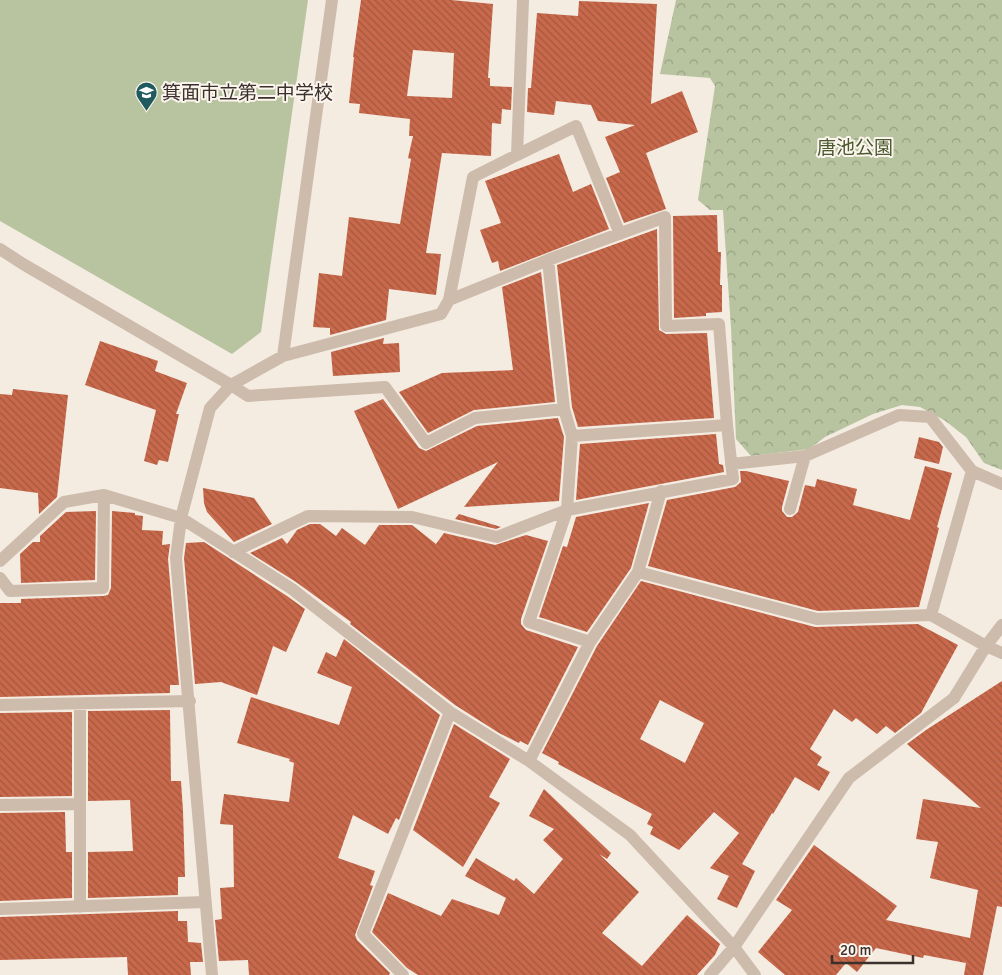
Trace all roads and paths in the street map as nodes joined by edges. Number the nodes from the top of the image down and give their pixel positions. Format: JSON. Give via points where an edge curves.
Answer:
{"nodes":[{"id":1,"x":332,"y":0,"type":"edge"},
{"id":2,"x":523,"y":0,"type":"edge"},
{"id":3,"x":517,"y":155,"type":"junction"},
{"id":4,"x":620,"y":234,"type":"junction"},
{"id":5,"x":0,"y":249,"type":"edge"},
{"id":6,"x":548,"y":260,"type":"junction"},
{"id":7,"x":449,"y":300,"type":"junction"},
{"id":8,"x":283,"y":356,"type":"junction"},
{"id":9,"x":230,"y":385,"type":"junction"},
{"id":10,"x":564,"y":409,"type":"junction"},
{"id":11,"x":727,"y":425,"type":"junction"},
{"id":12,"x":572,"y":436,"type":"junction"},
{"id":13,"x":805,"y":456,"type":"junction"},
{"id":14,"x":731,"y":464,"type":"junction"},
{"id":15,"x":972,"y":471,"type":"junction"},
{"id":16,"x":1002,"y":484,"type":"edge"},
{"id":17,"x":661,"y":491,"type":"junction"},
{"id":18,"x":104,"y":494,"type":"junction"},
{"id":19,"x":790,"y":509,"type":"dead end"},
{"id":20,"x":567,"y":510,"type":"junction"},
{"id":21,"x":181,"y":518,"type":"junction"},
{"id":22,"x":233,"y":552,"type":"junction"},
{"id":23,"x":0,"y":561,"type":"edge"},
{"id":24,"x":638,"y":572,"type":"junction"},
{"id":25,"x":0,"y":578,"type":"edge"},
{"id":26,"x":931,"y":615,"type":"junction"},
{"id":27,"x":1002,"y":625,"type":"edge"},
{"id":28,"x":590,"y":642,"type":"junction"},
{"id":29,"x":986,"y":646,"type":"junction"},
{"id":30,"x":1002,"y":653,"type":"edge"},
{"id":31,"x":190,"y":701,"type":"junction"},
{"id":32,"x":80,"y":704,"type":"junction"},
{"id":33,"x":0,"y":705,"type":"edge"},
{"id":34,"x":450,"y":712,"type":"junction"},
{"id":35,"x":529,"y":761,"type":"junction"},
{"id":36,"x":79,"y":804,"type":"junction"},
{"id":37,"x":0,"y":805,"type":"edge"},
{"id":38,"x":205,"y":902,"type":"junction"},
{"id":39,"x":80,"y":907,"type":"junction"},
{"id":40,"x":0,"y":909,"type":"edge"},
{"id":41,"x":734,"y":947,"type":"junction"},
{"id":42,"x":212,"y":975,"type":"edge"},
{"id":43,"x":403,"y":975,"type":"edge"},
{"id":44,"x":710,"y":975,"type":"edge"},
{"id":45,"x":755,"y":975,"type":"edge"}],
"edges":[{"from":1,"to":8,"type":"street"},
{"from":2,"to":3,"type":"street"},
{"from":3,"to":4,"type":"street","via":[[576,126]]},
{"from":3,"to":7,"type":"street","via":[[472,177]]},
{"from":4,"to":6,"type":"street"},
{"from":4,"to":11,"type":"street","via":[[665,217],[666,326],[720,324]]},
{"from":5,"to":9,"type":"street"},
{"from":6,"to":7,"type":"street"},
{"from":6,"to":10,"type":"street"},
{"from":7,"to":8,"type":"street","via":[[440,314]]},
{"from":8,"to":9,"type":"street"},
{"from":9,"to":10,"type":"street","via":[[248,396],[385,387],[426,444],[475,418]]},
{"from":9,"to":21,"type":"street","via":[[210,408]]},
{"from":10,"to":12,"type":"street"},
{"from":11,"to":12,"type":"street"},
{"from":11,"to":14,"type":"street"},
{"from":12,"to":20,"type":"street"},
{"from":13,"to":14,"type":"street"},
{"from":13,"to":15,"type":"street","via":[[899,415],[930,417]]},
{"from":13,"to":19,"type":"street"},
{"from":14,"to":17,"type":"street","via":[[733,479]]},
{"from":15,"to":16,"type":"street"},
{"from":15,"to":26,"type":"street"},
{"from":17,"to":20,"type":"street"},
{"from":17,"to":24,"type":"street"},
{"from":18,"to":21,"type":"street"},
{"from":18,"to":23,"type":"street","via":[[64,502]]},
{"from":18,"to":25,"type":"street","via":[[102,588],[10,592]]},
{"from":20,"to":22,"type":"street","via":[[497,537],[412,517],[308,516]]},
{"from":20,"to":28,"type":"street","via":[[529,622]]},
{"from":21,"to":22,"type":"street"},
{"from":21,"to":31,"type":"street","via":[[176,558]]},
{"from":22,"to":34,"type":"street","via":[[292,589]]},
{"from":24,"to":26,"type":"street","via":[[817,619]]},
{"from":24,"to":28,"type":"street"},
{"from":26,"to":29,"type":"street"},
{"from":27,"to":29,"type":"street"},
{"from":28,"to":35,"type":"street"},
{"from":29,"to":30,"type":"street"},
{"from":29,"to":41,"type":"street","via":[[954,698],[849,778]]},
{"from":31,"to":32,"type":"street"},
{"from":31,"to":38,"type":"street"},
{"from":32,"to":33,"type":"street"},
{"from":32,"to":36,"type":"street"},
{"from":34,"to":35,"type":"street"},
{"from":34,"to":43,"type":"street","via":[[362,934]]},
{"from":35,"to":41,"type":"street","via":[[630,835]]},
{"from":36,"to":37,"type":"street"},
{"from":36,"to":39,"type":"street"},
{"from":38,"to":39,"type":"street"},
{"from":38,"to":42,"type":"street"},
{"from":39,"to":40,"type":"street"},
{"from":41,"to":44,"type":"street"},
{"from":41,"to":45,"type":"street"}]}
